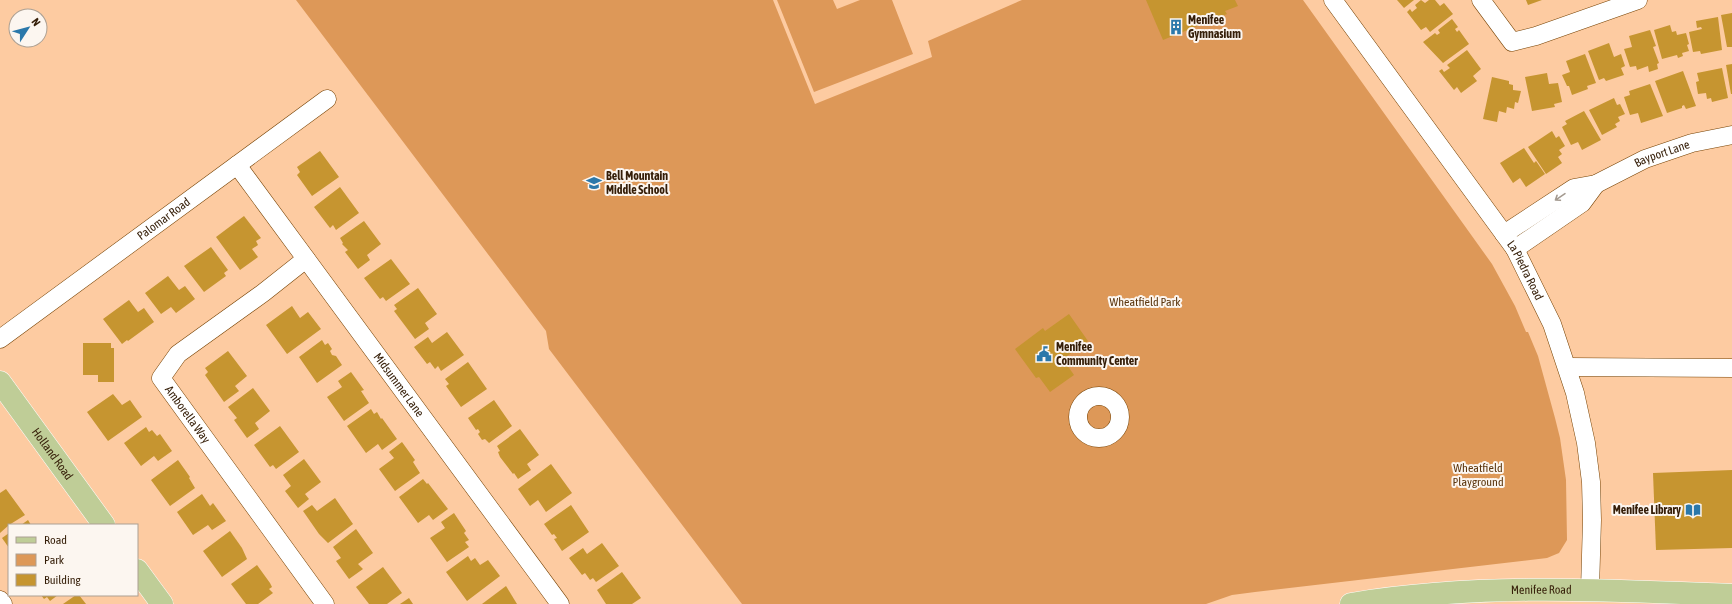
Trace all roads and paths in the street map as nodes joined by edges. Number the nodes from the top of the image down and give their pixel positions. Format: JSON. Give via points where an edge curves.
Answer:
{"nodes":[{"id":1,"x":1333,"y":0,"type":"edge"},
{"id":2,"x":1481,"y":0,"type":"edge"},
{"id":3,"x":1638,"y":0,"type":"edge"},
{"id":4,"x":327,"y":99,"type":"dead end"},
{"id":5,"x":1732,"y":135,"type":"edge"},
{"id":6,"x":237,"y":165,"type":"junction"},
{"id":7,"x":1596,"y":184,"type":"junction"},
{"id":8,"x":1504,"y":234,"type":"junction"},
{"id":9,"x":1515,"y":249,"type":"junction"},
{"id":10,"x":306,"y":259,"type":"junction"},
{"id":11,"x":0,"y":339,"type":"edge"},
{"id":12,"x":1567,"y":367,"type":"junction"},
{"id":13,"x":1732,"y":368,"type":"edge"},
{"id":14,"x":0,"y":382,"type":"edge"},
{"id":15,"x":103,"y":524,"type":"edge"},
{"id":16,"x":138,"y":571,"type":"edge"},
{"id":17,"x":1590,"y":590,"type":"junction"},
{"id":18,"x":1732,"y":595,"type":"edge"},
{"id":19,"x":0,"y":600,"type":"edge"},
{"id":20,"x":3,"y":604,"type":"edge"},
{"id":21,"x":162,"y":604,"type":"edge"},
{"id":22,"x":325,"y":604,"type":"edge"},
{"id":23,"x":560,"y":604,"type":"edge"},
{"id":24,"x":1351,"y":604,"type":"edge"}],
"edges":[{"from":1,"to":8,"type":"street","name":"La Piedra Road"},
{"from":2,"to":3,"type":"street","via":[[1512,42]]},
{"from":4,"to":6,"type":"street","name":"Palomar Road"},
{"from":5,"to":7,"type":"street","name":"Bayport Lane","via":[[1692,143],[1645,159]]},
{"from":6,"to":10,"type":"street","name":"Midsummer Lane"},
{"from":6,"to":11,"type":"street","name":"Palomar Road"},
{"from":7,"to":8,"type":"street","name":"Bayport Lane","one_way":true,"via":[[1574,188]]},
{"from":7,"to":9,"type":"street","name":"Bayport Lane","via":[[1582,203]]},
{"from":8,"to":9,"type":"street","name":"La Piedra Road"},
{"from":9,"to":12,"type":"street","name":"La Piedra Road","via":[[1552,324]]},
{"from":10,"to":22,"type":"street","name":"Amborella Way","via":[[178,354],[161,378]]},
{"from":10,"to":23,"type":"street","name":"Midsummer Lane"},
{"from":12,"to":13,"type":"street"},
{"from":12,"to":17,"type":"street","name":"La Piedra Road","via":[[1586,443],[1591,482]]},
{"from":14,"to":15,"type":"main road","name":"Holland Road"},
{"from":16,"to":21,"type":"main road"},
{"from":17,"to":18,"type":"main road","name":"Menifee Road"},
{"from":17,"to":24,"type":"main road","name":"Menifee Road","via":[[1456,592]]},
{"from":19,"to":20,"type":"street"}]}
